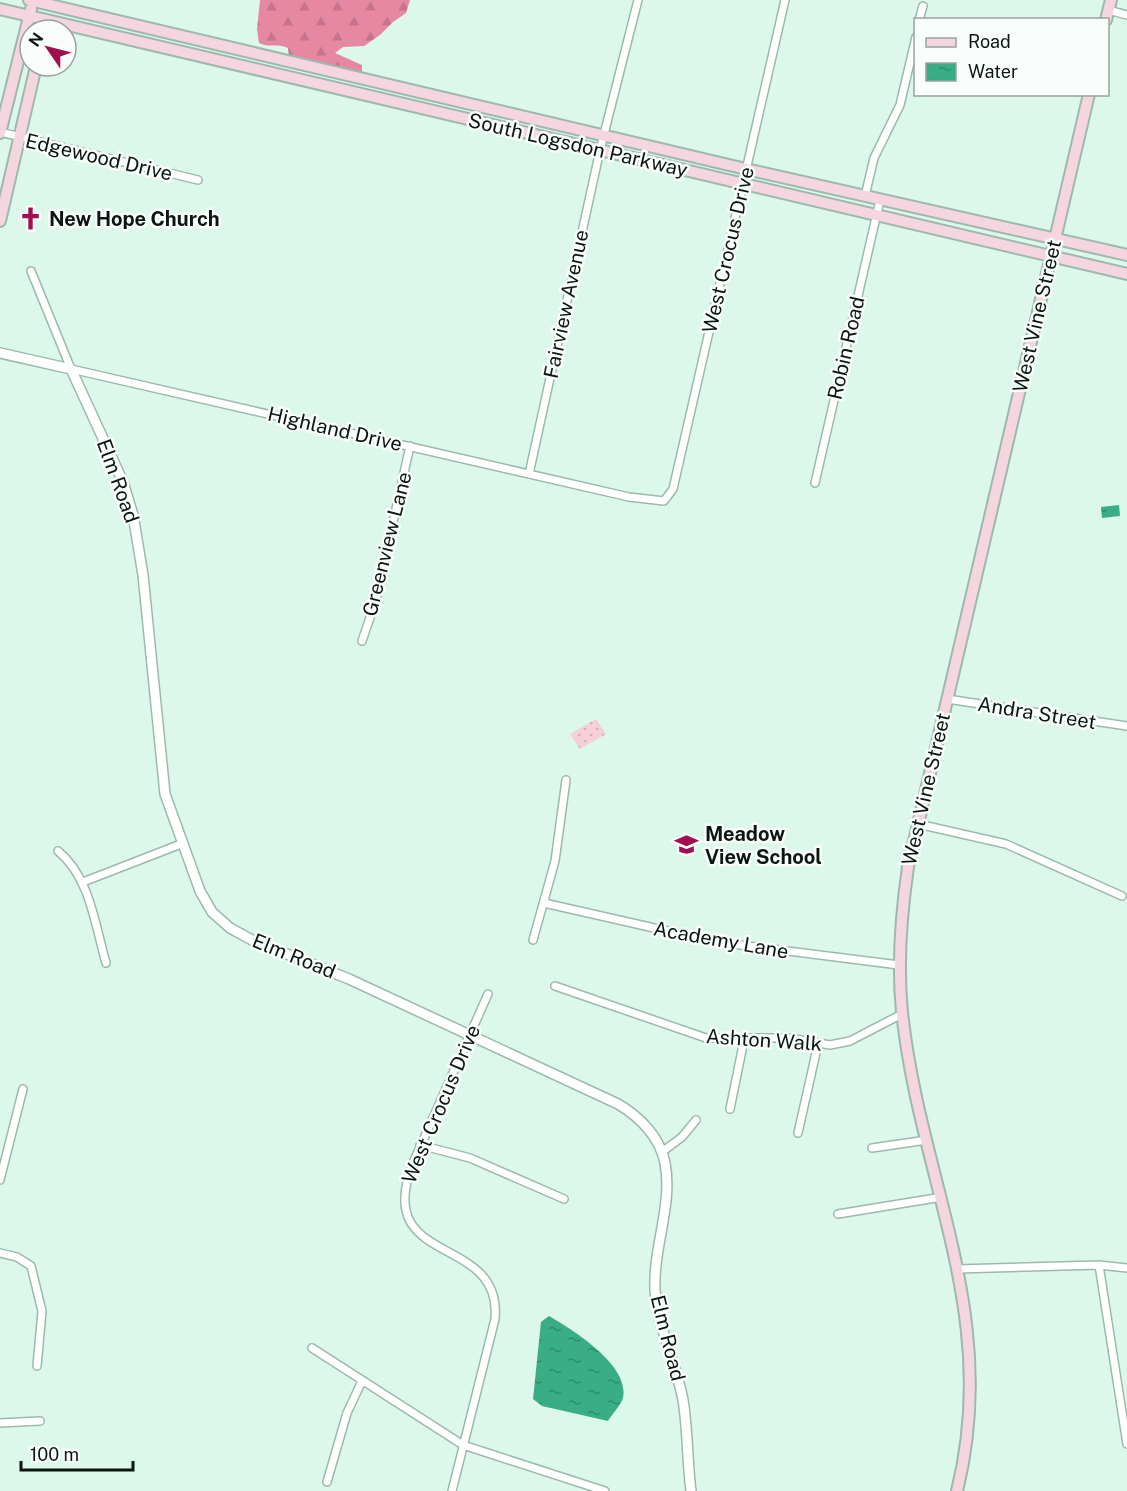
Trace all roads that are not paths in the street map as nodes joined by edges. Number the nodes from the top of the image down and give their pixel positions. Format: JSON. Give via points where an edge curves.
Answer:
{"nodes":[{"id":1,"x":31,"y":0,"type":"edge"},
{"id":2,"x":638,"y":0,"type":"edge"},
{"id":3,"x":785,"y":0,"type":"edge"},
{"id":4,"x":51,"y":3,"type":"edge"},
{"id":5,"x":923,"y":6,"type":"dead end"},
{"id":6,"x":0,"y":9,"type":"edge"},
{"id":7,"x":1108,"y":10,"type":"edge"},
{"id":8,"x":29,"y":15,"type":"junction"},
{"id":9,"x":1127,"y":15,"type":"edge"},
{"id":10,"x":34,"y":18,"type":"edge"},
{"id":11,"x":48,"y":18,"type":"edge"},
{"id":12,"x":920,"y":18,"type":"edge"},
{"id":13,"x":78,"y":32,"type":"edge"},
{"id":14,"x":914,"y":42,"type":"edge"},
{"id":15,"x":330,"y":71,"type":"junction"},
{"id":16,"x":33,"y":78,"type":"edge"},
{"id":17,"x":327,"y":86,"type":"junction"},
{"id":18,"x":1089,"y":96,"type":"edge"},
{"id":19,"x":456,"y":100,"type":"junction"},
{"id":20,"x":453,"y":117,"type":"junction"},
{"id":21,"x":0,"y":133,"type":"edge"},
{"id":22,"x":603,"y":135,"type":"junction"},
{"id":23,"x":18,"y":138,"type":"junction"},
{"id":24,"x":600,"y":150,"type":"junction"},
{"id":25,"x":746,"y":169,"type":"junction"},
{"id":26,"x":198,"y":180,"type":"dead end"},
{"id":27,"x":743,"y":183,"type":"junction"},
{"id":28,"x":866,"y":196,"type":"junction"},
{"id":29,"x":880,"y":200,"type":"junction"},
{"id":30,"x":2,"y":206,"type":"edge"},
{"id":31,"x":877,"y":214,"type":"junction"},
{"id":32,"x":0,"y":220,"type":"edge"},
{"id":33,"x":1055,"y":238,"type":"junction"},
{"id":34,"x":1127,"y":255,"type":"edge"},
{"id":35,"x":1051,"y":256,"type":"junction"},
{"id":36,"x":31,"y":271,"type":"dead end"},
{"id":37,"x":1127,"y":274,"type":"edge"},
{"id":38,"x":0,"y":353,"type":"edge"},
{"id":39,"x":70,"y":369,"type":"junction"},
{"id":40,"x":410,"y":446,"type":"junction"},
{"id":41,"x":529,"y":474,"type":"junction"},
{"id":42,"x":815,"y":483,"type":"dead end"},
{"id":43,"x":668,"y":498,"type":"joint"},
{"id":44,"x":362,"y":641,"type":"dead end"},
{"id":45,"x":947,"y":699,"type":"junction"},
{"id":46,"x":1127,"y":726,"type":"edge"},
{"id":47,"x":566,"y":780,"type":"dead end"},
{"id":48,"x":918,"y":824,"type":"junction"},
{"id":49,"x":182,"y":844,"type":"junction"},
{"id":50,"x":58,"y":851,"type":"dead end"},
{"id":51,"x":83,"y":882,"type":"junction"},
{"id":52,"x":1122,"y":896,"type":"dead end"},
{"id":53,"x":544,"y":903,"type":"junction"},
{"id":54,"x":533,"y":940,"type":"dead end"},
{"id":55,"x":106,"y":963,"type":"dead end"},
{"id":56,"x":899,"y":965,"type":"junction"},
{"id":57,"x":555,"y":986,"type":"dead end"},
{"id":58,"x":488,"y":994,"type":"dead end"},
{"id":59,"x":902,"y":1014,"type":"junction"},
{"id":60,"x":470,"y":1036,"type":"junction"},
{"id":61,"x":742,"y":1038,"type":"junction"},
{"id":62,"x":818,"y":1044,"type":"junction"},
{"id":63,"x":23,"y":1089,"type":"dead end"},
{"id":64,"x":730,"y":1109,"type":"dead end"},
{"id":65,"x":696,"y":1120,"type":"dead end"},
{"id":66,"x":798,"y":1133,"type":"dead end"},
{"id":67,"x":927,"y":1140,"type":"junction"},
{"id":68,"x":420,"y":1145,"type":"junction"},
{"id":69,"x":872,"y":1148,"type":"dead end"},
{"id":70,"x":662,"y":1152,"type":"junction"},
{"id":71,"x":0,"y":1180,"type":"edge"},
{"id":72,"x":942,"y":1197,"type":"junction"},
{"id":73,"x":564,"y":1199,"type":"dead end"},
{"id":74,"x":838,"y":1214,"type":"dead end"},
{"id":75,"x":0,"y":1253,"type":"edge"},
{"id":76,"x":1099,"y":1265,"type":"junction"},
{"id":77,"x":1127,"y":1268,"type":"edge"},
{"id":78,"x":958,"y":1269,"type":"junction"},
{"id":79,"x":312,"y":1348,"type":"dead end"},
{"id":80,"x":37,"y":1366,"type":"dead end"},
{"id":81,"x":362,"y":1381,"type":"junction"},
{"id":82,"x":40,"y":1421,"type":"dead end"},
{"id":83,"x":0,"y":1423,"type":"edge"},
{"id":84,"x":1127,"y":1444,"type":"edge"},
{"id":85,"x":463,"y":1445,"type":"junction"},
{"id":86,"x":327,"y":1482,"type":"dead end"},
{"id":87,"x":452,"y":1491,"type":"edge"},
{"id":88,"x":605,"y":1491,"type":"edge"},
{"id":89,"x":691,"y":1491,"type":"edge"},
{"id":90,"x":957,"y":1491,"type":"edge"}],
"edges":[{"from":1,"to":4,"type":"main road","name":"South Logsdon Parkway"},
{"from":1,"to":8,"type":"main road"},
{"from":2,"to":22,"type":"street","name":"Fairview Avenue"},
{"from":3,"to":25,"type":"street","name":"West Crocus Drive"},
{"from":4,"to":11,"type":"main road"},
{"from":4,"to":15,"type":"main road","name":"South Logsdon Parkway"},
{"from":5,"to":12,"type":"street"},
{"from":6,"to":8,"type":"main road","name":"South Logsdon Parkway"},
{"from":7,"to":9,"type":"street"},
{"from":8,"to":10,"type":"main road","name":"South Logsdon Parkway"},
{"from":8,"to":21,"type":"main road"},
{"from":13,"to":17,"type":"main road","name":"South Logsdon Parkway"},
{"from":14,"to":28,"type":"street","via":[[900,105],[874,158]]},
{"from":15,"to":17,"type":"street"},
{"from":15,"to":19,"type":"main road","name":"South Logsdon Parkway"},
{"from":16,"to":23,"type":"main road"},
{"from":17,"to":20,"type":"main road","name":"South Logsdon Parkway"},
{"from":18,"to":33,"type":"main road","name":"West Vine Street"},
{"from":19,"to":20,"type":"street"},
{"from":19,"to":22,"type":"main road","name":"South Logsdon Parkway"},
{"from":20,"to":24,"type":"main road","name":"South Logsdon Parkway"},
{"from":21,"to":23,"type":"street","name":"Edgewood Drive"},
{"from":22,"to":24,"type":"street","name":"Fairview Avenue"},
{"from":22,"to":25,"type":"main road","name":"South Logsdon Parkway"},
{"from":23,"to":26,"type":"street","name":"Edgewood Drive"},
{"from":23,"to":30,"type":"main road"},
{"from":24,"to":27,"type":"main road","name":"South Logsdon Parkway"},
{"from":24,"to":41,"type":"street","name":"Fairview Avenue"},
{"from":25,"to":27,"type":"street","name":"West Crocus Drive"},
{"from":25,"to":28,"type":"main road","name":"South Logsdon Parkway"},
{"from":27,"to":31,"type":"main road","name":"South Logsdon Parkway"},
{"from":27,"to":43,"type":"street","name":"West Crocus Drive"},
{"from":28,"to":29,"type":"main road","name":"South Logsdon Parkway"},
{"from":29,"to":31,"type":"street","name":"Robin Road"},
{"from":29,"to":33,"type":"main road","name":"South Logsdon Parkway"},
{"from":30,"to":32,"type":"main road"},
{"from":31,"to":35,"type":"main road","name":"South Logsdon Parkway"},
{"from":31,"to":42,"type":"street","name":"Robin Road"},
{"from":33,"to":34,"type":"main road","name":"South Logsdon Parkway"},
{"from":33,"to":35,"type":"main road","name":"West Vine Street"},
{"from":35,"to":37,"type":"main road","name":"South Logsdon Parkway"},
{"from":35,"to":45,"type":"main road","name":"West Vine Street"},
{"from":36,"to":39,"type":"street","name":"Elm Road"},
{"from":38,"to":39,"type":"street","name":"Highland Drive"},
{"from":39,"to":40,"type":"street","name":"Highland Drive"},
{"from":39,"to":49,"type":"street","name":"Elm Road","via":[[123,482],[133,515],[143,576],[160,769],[168,807]]},
{"from":40,"to":41,"type":"street","name":"Highland Drive"},
{"from":40,"to":44,"type":"street","name":"Greenview Lane","via":[[375,603]]},
{"from":41,"to":43,"type":"street","name":"Highland Drive","via":[[659,503]]},
{"from":45,"to":46,"type":"street","name":"Andra Street"},
{"from":45,"to":48,"type":"main road","name":"West Vine Street"},
{"from":47,"to":53,"type":"street","via":[[555,861]]},
{"from":48,"to":52,"type":"street","via":[[1006,844]]},
{"from":48,"to":56,"type":"main road","name":"West Vine Street","via":[[903,903]]},
{"from":49,"to":51,"type":"street"},
{"from":49,"to":60,"type":"street","name":"Elm Road","via":[[206,902],[230,928]]},
{"from":50,"to":51,"type":"street"},
{"from":51,"to":55,"type":"street"},
{"from":53,"to":54,"type":"street"},
{"from":53,"to":56,"type":"street","name":"Academy Lane","via":[[716,942]]},
{"from":56,"to":59,"type":"main road","name":"West Vine Street"},
{"from":57,"to":61,"type":"street","name":"Ashton Walk","via":[[706,1038]]},
{"from":58,"to":60,"type":"street","name":"West Crocus Drive"},
{"from":59,"to":62,"type":"street","name":"Ashton Walk","via":[[850,1041]]},
{"from":59,"to":67,"type":"main road","name":"West Vine Street"},
{"from":60,"to":68,"type":"street","name":"West Crocus Drive"},
{"from":60,"to":70,"type":"street","name":"Elm Road","via":[[618,1104],[645,1125]]},
{"from":61,"to":62,"type":"street","name":"Ashton Walk","via":[[789,1038]]},
{"from":61,"to":64,"type":"street"},
{"from":62,"to":66,"type":"street"},
{"from":63,"to":71,"type":"street"},
{"from":65,"to":70,"type":"street"},
{"from":67,"to":69,"type":"street"},
{"from":67,"to":72,"type":"main road","name":"West Vine Street"},
{"from":68,"to":73,"type":"street","via":[[470,1158]]},
{"from":68,"to":85,"type":"street","name":"West Crocus Drive","via":[[406,1181],[404,1200],[408,1218],[423,1239],[478,1269],[495,1300],[495,1319]]},
{"from":70,"to":89,"type":"street","name":"Elm Road","via":[[667,1196],[656,1255],[656,1291],[683,1398]]},
{"from":72,"to":74,"type":"street"},
{"from":72,"to":78,"type":"main road","name":"West Vine Street"},
{"from":75,"to":80,"type":"street","via":[[32,1266],[42,1311]]},
{"from":76,"to":77,"type":"street"},
{"from":76,"to":78,"type":"street"},
{"from":76,"to":84,"type":"street"},
{"from":78,"to":90,"type":"main road","name":"West Vine Street","via":[[972,1391],[968,1440]]},
{"from":79,"to":81,"type":"street"},
{"from":81,"to":85,"type":"street"},
{"from":81,"to":86,"type":"street","via":[[347,1413]]},
{"from":82,"to":83,"type":"street"},
{"from":85,"to":87,"type":"street","name":"West Crocus Drive"},
{"from":85,"to":88,"type":"street"}]}
